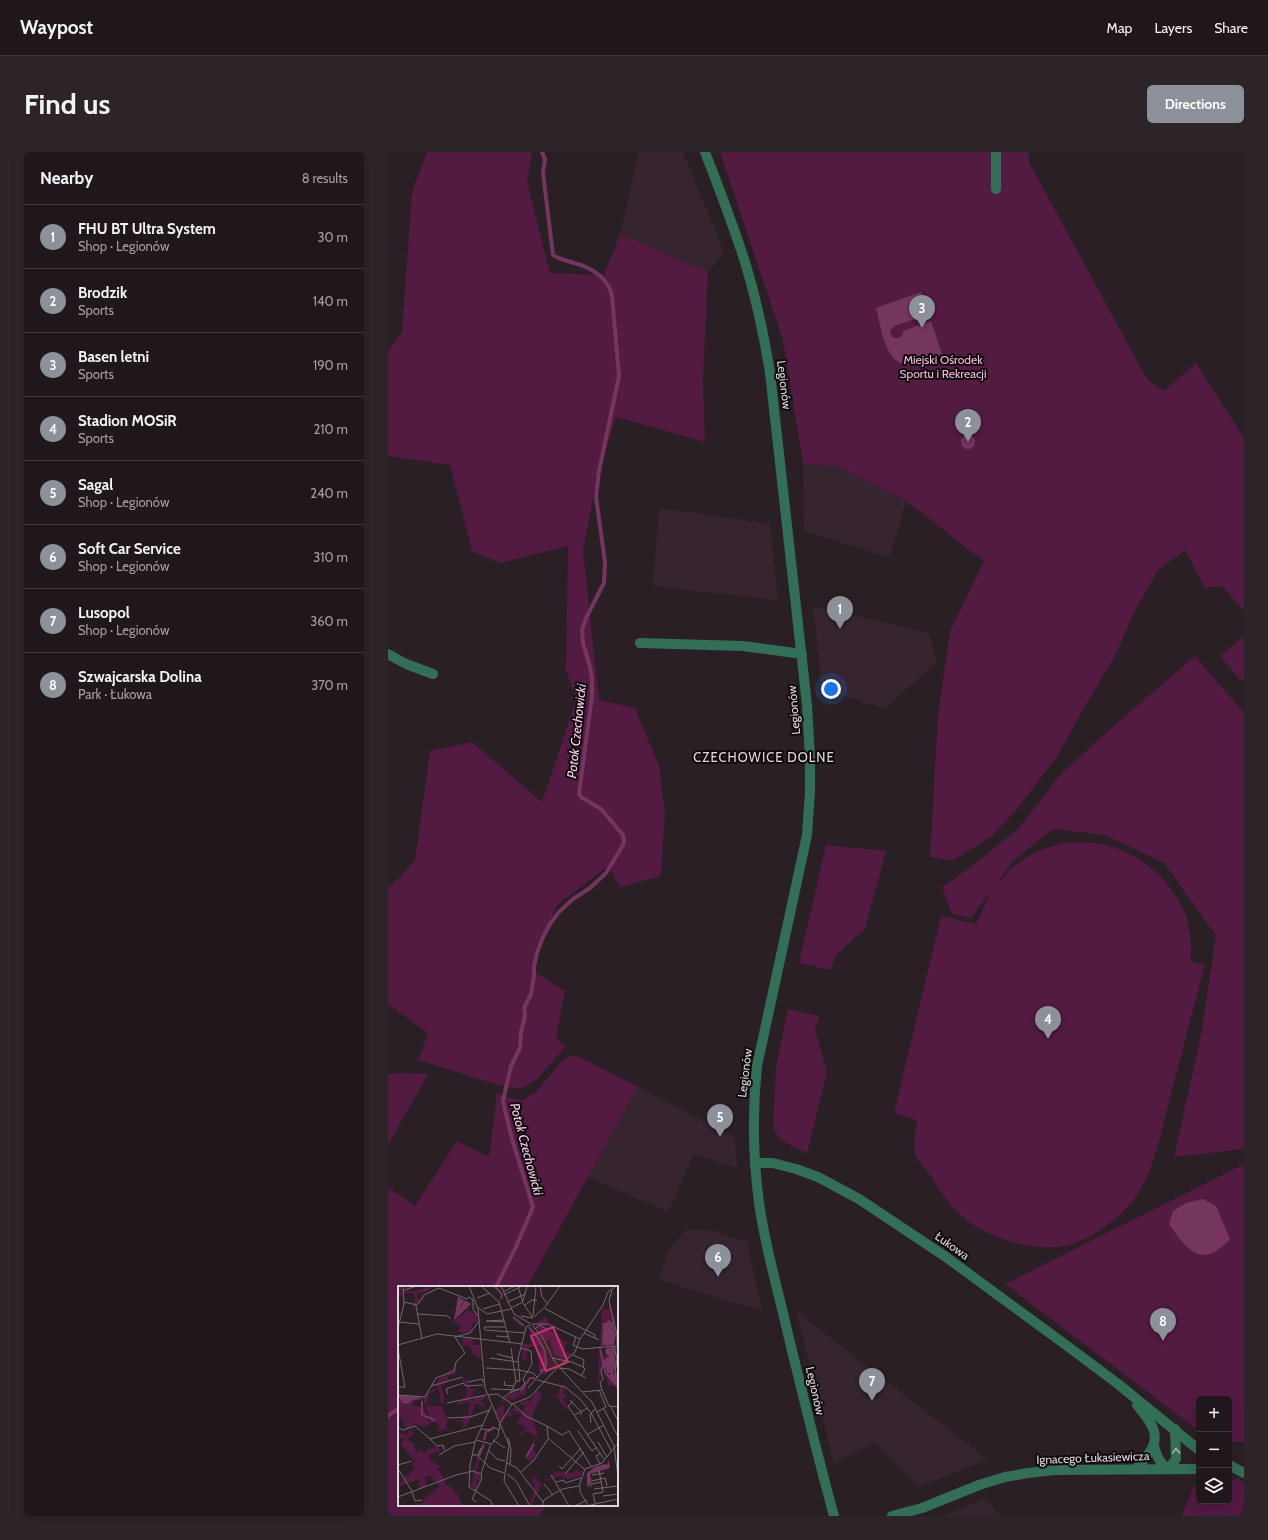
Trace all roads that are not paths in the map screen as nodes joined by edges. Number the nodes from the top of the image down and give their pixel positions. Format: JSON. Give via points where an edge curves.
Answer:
{"nodes":[{"id":1,"x":705,"y":152,"type":"edge"},
{"id":2,"x":996,"y":152,"type":"edge"},
{"id":3,"x":996,"y":189,"type":"dead end"},
{"id":4,"x":640,"y":643,"type":"dead end"},
{"id":5,"x":388,"y":654,"type":"edge"},
{"id":6,"x":802,"y":654,"type":"junction"},
{"id":7,"x":433,"y":674,"type":"dead end"},
{"id":8,"x":755,"y":1163,"type":"junction"},
{"id":9,"x":1118,"y":1384,"type":"junction"},
{"id":10,"x":1175,"y":1430,"type":"junction"},
{"id":11,"x":1154,"y":1446,"type":"junction"},
{"id":12,"x":1196,"y":1448,"type":"edge"},
{"id":13,"x":1136,"y":1469,"type":"junction"},
{"id":14,"x":1168,"y":1469,"type":"junction"},
{"id":15,"x":1196,"y":1469,"type":"edge"},
{"id":16,"x":922,"y":1508,"type":"junction"},
{"id":17,"x":834,"y":1516,"type":"edge"},
{"id":18,"x":892,"y":1516,"type":"edge"},
{"id":19,"x":911,"y":1516,"type":"edge"}],
"edges":[{"from":1,"to":6,"type":"street","name":"Legionów","via":[[745,262],[764,338]]},
{"from":2,"to":3,"type":"street"},
{"from":4,"to":6,"type":"street","via":[[743,646]]},
{"from":5,"to":7,"type":"street"},
{"from":6,"to":8,"type":"street","name":"Legionów","via":[[810,757],[807,835],[757,1066],[754,1098]]},
{"from":8,"to":9,"type":"street","name":"Łukowa","via":[[773,1163],[818,1177],[859,1199],[946,1257]]},
{"from":8,"to":17,"type":"street","name":"Legionów","via":[[767,1244],[814,1444]]},
{"from":9,"to":10,"type":"street","name":"Łukowa"},
{"from":9,"to":11,"type":"street","name":"Łukowa","via":[[1149,1419],[1154,1432]]},
{"from":10,"to":12,"type":"street","name":"Łukowa"},
{"from":14,"to":10,"type":"street","one_way":true,"via":[[1176,1459]]},
{"from":11,"to":13,"type":"street"},
{"from":11,"to":14,"type":"street","name":"Łukowa","via":[[1158,1459]]},
{"from":13,"to":14,"type":"street","name":"Ignacego Łukasiewicza"},
{"from":13,"to":16,"type":"street","name":"Ignacego Łukasiewicza","via":[[1055,1470],[1005,1477],[972,1487]]},
{"from":14,"to":15,"type":"street","name":"Ignacego Łukasiewicza"},
{"from":16,"to":18,"type":"street","name":"Ignacego Łukasiewicza"},
{"from":16,"to":19,"type":"street","name":"Ignacego Łukasiewicza"}]}
